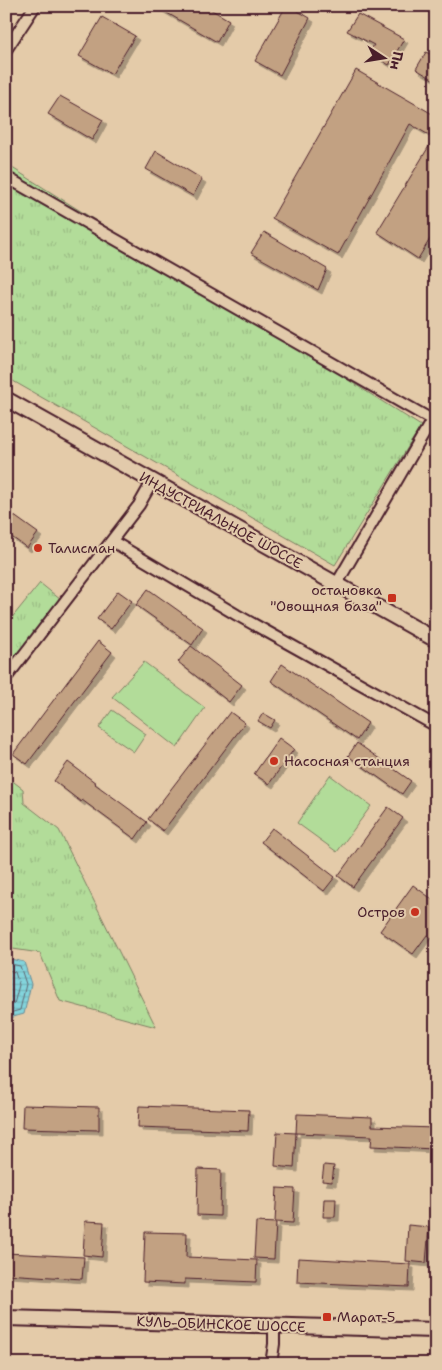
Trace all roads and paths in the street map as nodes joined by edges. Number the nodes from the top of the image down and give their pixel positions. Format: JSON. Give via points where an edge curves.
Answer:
{"nodes":[{"id":1,"x":35,"y":6,"type":"edge"},
{"id":2,"x":6,"y":50,"type":"edge"},
{"id":3,"x":6,"y":177,"type":"edge"},
{"id":4,"x":6,"y":399,"type":"edge"},
{"id":5,"x":152,"y":482,"type":"junction"},
{"id":6,"x":112,"y":541,"type":"junction"},
{"id":7,"x":336,"y":585,"type":"junction"},
{"id":8,"x":436,"y":640,"type":"edge"},
{"id":9,"x":6,"y":678,"type":"edge"},
{"id":10,"x":436,"y":726,"type":"edge"},
{"id":11,"x":6,"y":1318,"type":"edge"},
{"id":12,"x":274,"y":1326,"type":"junction"},
{"id":13,"x":436,"y":1330,"type":"edge"},
{"id":14,"x":271,"y":1364,"type":"edge"}],
"edges":[{"from":1,"to":2,"type":"street"},
{"from":3,"to":7,"type":"street","via":[[432,420]]},
{"from":4,"to":5,"type":"main road","name":"ИНДУСТРИАЛЬНОЕ ШОССЕ"},
{"from":5,"to":6,"type":"street"},
{"from":5,"to":7,"type":"main road","name":"ИНДУСТРИАЛЬНОЕ ШОССЕ"},
{"from":6,"to":9,"type":"street"},
{"from":6,"to":10,"type":"street"},
{"from":7,"to":8,"type":"main road","name":"ИНДУСТРИАЛЬНОЕ ШОССЕ"},
{"from":11,"to":12,"type":"main road","name":"КУЛЬ-ОБИНСКОЕ ШОССЕ"},
{"from":12,"to":13,"type":"main road","name":"КУЛЬ-ОБИНСКОЕ ШОССЕ"},
{"from":12,"to":14,"type":"street"}]}
